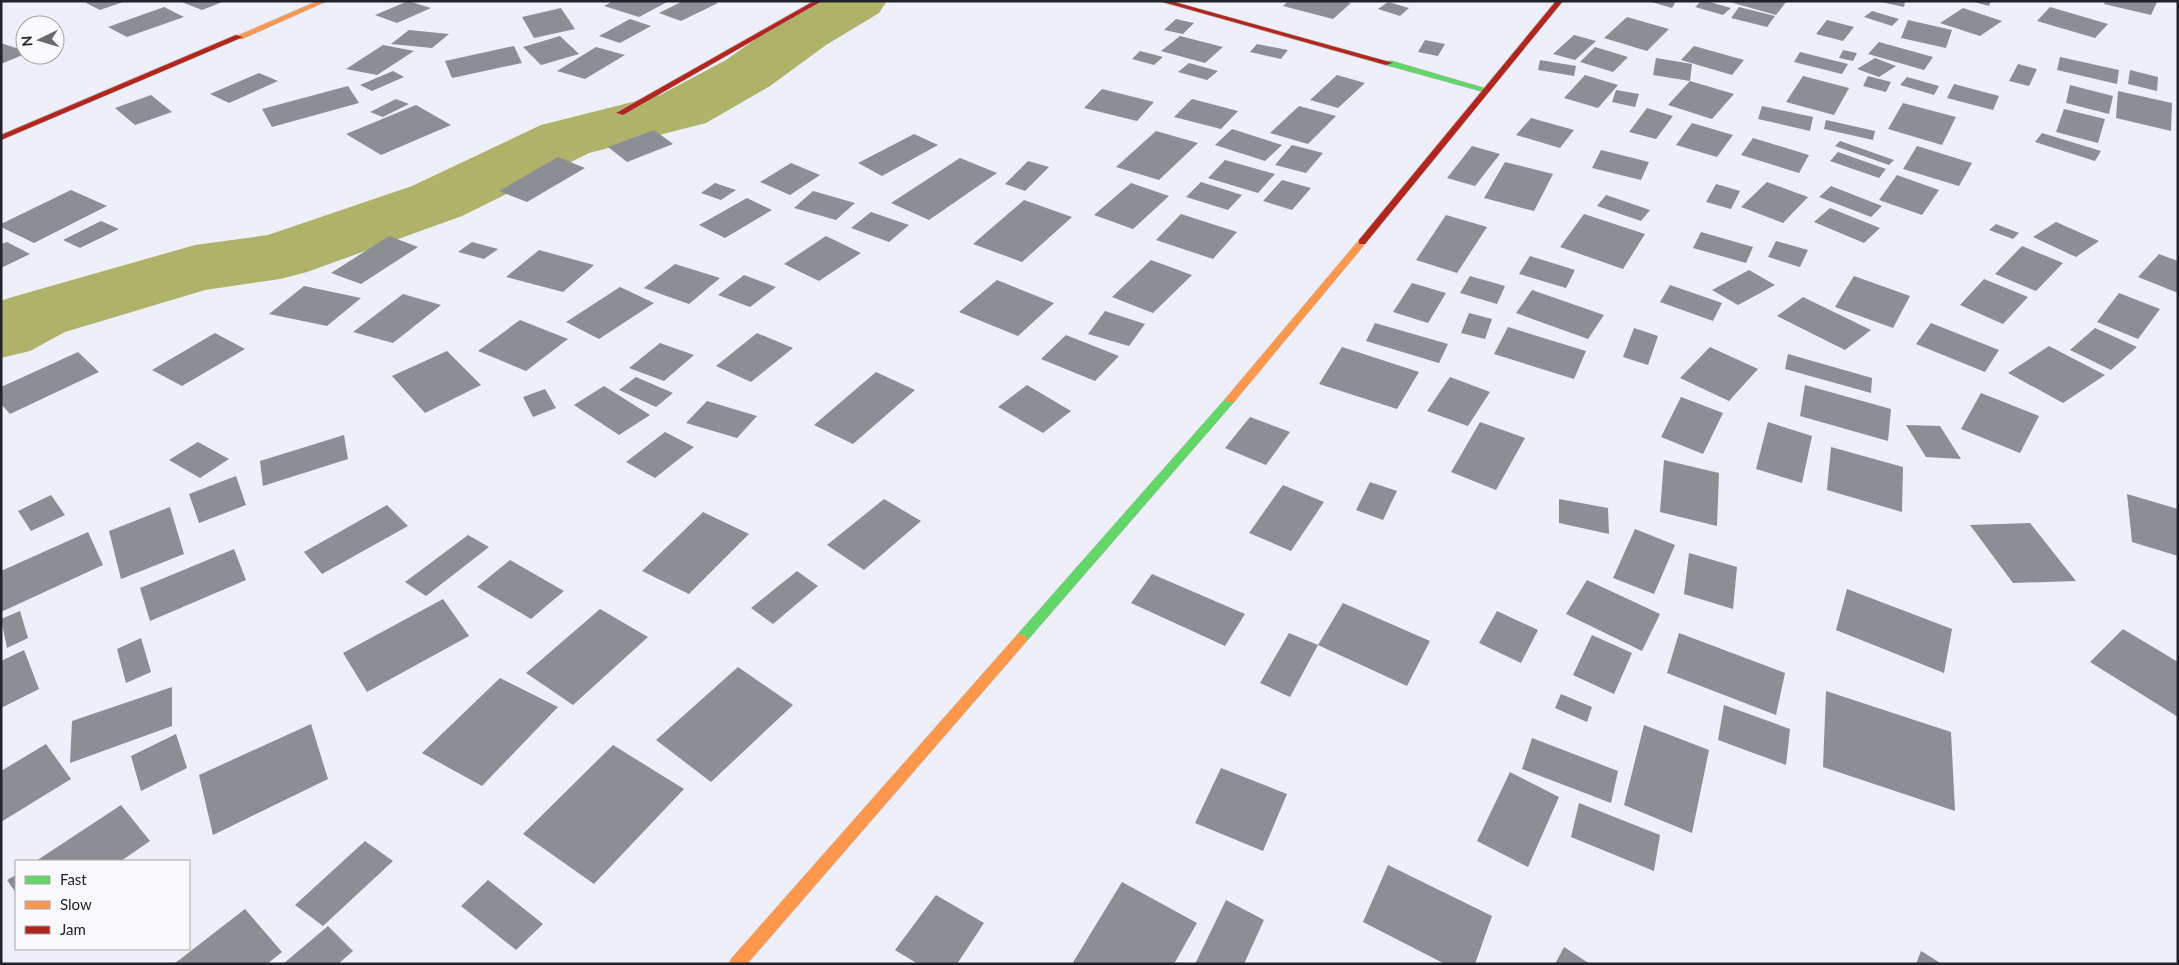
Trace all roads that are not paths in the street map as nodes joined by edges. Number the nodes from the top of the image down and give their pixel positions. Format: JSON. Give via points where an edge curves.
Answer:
{"nodes":[{"id":1,"x":324,"y":1,"type":"edge"},
{"id":2,"x":819,"y":1,"type":"edge"},
{"id":3,"x":1162,"y":1,"type":"edge"},
{"id":4,"x":1560,"y":1,"type":"edge"},
{"id":5,"x":1488,"y":90,"type":"junction"},
{"id":6,"x":620,"y":113,"type":"dead end"},
{"id":7,"x":1,"y":138,"type":"edge"},
{"id":8,"x":737,"y":964,"type":"edge"}],
"edges":[{"from":1,"to":7,"type":"street"},
{"from":2,"to":6,"type":"street"},
{"from":3,"to":5,"type":"street"},
{"from":4,"to":5,"type":"street"},
{"from":5,"to":8,"type":"street","via":[[1277,346]]}]}
